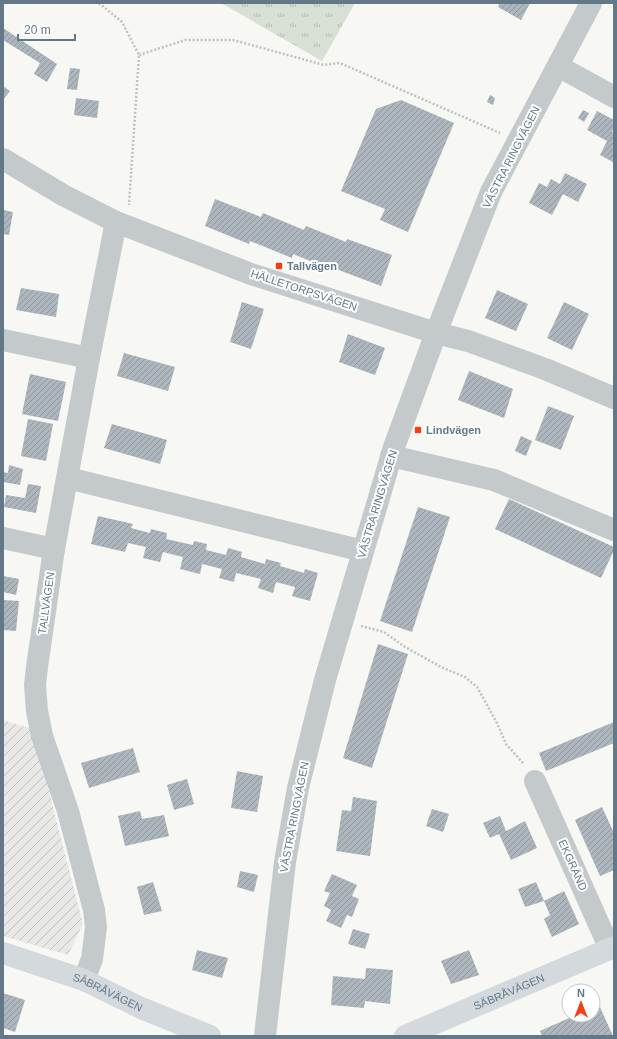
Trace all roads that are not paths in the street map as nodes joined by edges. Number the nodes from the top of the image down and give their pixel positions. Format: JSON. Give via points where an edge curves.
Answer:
{"nodes":[{"id":1,"x":591,"y":3,"type":"edge"},
{"id":2,"x":558,"y":66,"type":"junction"},
{"id":3,"x":614,"y":96,"type":"edge"},
{"id":4,"x":3,"y":159,"type":"edge"},
{"id":5,"x":116,"y":222,"type":"junction"},
{"id":6,"x":436,"y":333,"type":"junction"},
{"id":7,"x":3,"y":340,"type":"edge"},
{"id":8,"x":89,"y":358,"type":"junction"},
{"id":9,"x":614,"y":398,"type":"edge"},
{"id":10,"x":392,"y":456,"type":"junction"},
{"id":11,"x":68,"y":478,"type":"junction"},
{"id":12,"x":614,"y":530,"type":"edge"},
{"id":13,"x":3,"y":538,"type":"edge"},
{"id":14,"x":54,"y":549,"type":"junction"},
{"id":15,"x":363,"y":551,"type":"junction"},
{"id":16,"x":536,"y":781,"type":"road end"},
{"id":17,"x":612,"y":948,"type":"edge"},
{"id":18,"x":3,"y":953,"type":"edge"},
{"id":19,"x":84,"y":980,"type":"junction"},
{"id":20,"x":210,"y":1036,"type":"edge"},
{"id":21,"x":265,"y":1036,"type":"edge"},
{"id":22,"x":405,"y":1036,"type":"edge"}],
"edges":[{"from":1,"to":2,"type":"street","name":"VÄSTRA RINGVÄGEN"},
{"from":2,"to":3,"type":"street"},
{"from":2,"to":6,"type":"street","name":"VÄSTRA RINGVÄGEN","via":[[491,192]]},
{"from":4,"to":5,"type":"street","name":"HÄLLETORPSVÄGEN"},
{"from":5,"to":6,"type":"street","name":"HÄLLETORPSVÄGEN","via":[[251,274]]},
{"from":5,"to":8,"type":"street","name":"TALLVÄGEN"},
{"from":6,"to":9,"type":"street","name":"HÄLLETORPSVÄGEN","via":[[468,341],[545,369]]},
{"from":6,"to":10,"type":"street","name":"VÄSTRA RINGVÄGEN"},
{"from":7,"to":8,"type":"street"},
{"from":8,"to":11,"type":"street","name":"TALLVÄGEN"},
{"from":10,"to":12,"type":"street","via":[[494,480]]},
{"from":10,"to":15,"type":"street","name":"VÄSTRA RINGVÄGEN"},
{"from":11,"to":14,"type":"street","name":"TALLVÄGEN"},
{"from":11,"to":15,"type":"street"},
{"from":13,"to":14,"type":"street"},
{"from":14,"to":19,"type":"street","name":"TALLVÄGEN","via":[[37,667],[37,711],[42,736],[68,812],[94,910],[96,927],[92,959]]},
{"from":15,"to":21,"type":"street","name":"VÄSTRA RINGVÄGEN","via":[[325,680],[298,788],[285,862]]},
{"from":16,"to":17,"type":"street","name":"EKGRÄND"},
{"from":17,"to":22,"type":"main road","name":"SÄBRÅVÄGEN"},
{"from":18,"to":19,"type":"main road","name":"SÄBRÅVÄGEN"},
{"from":19,"to":20,"type":"main road","name":"SÄBRÅVÄGEN","via":[[141,1008]]}]}
